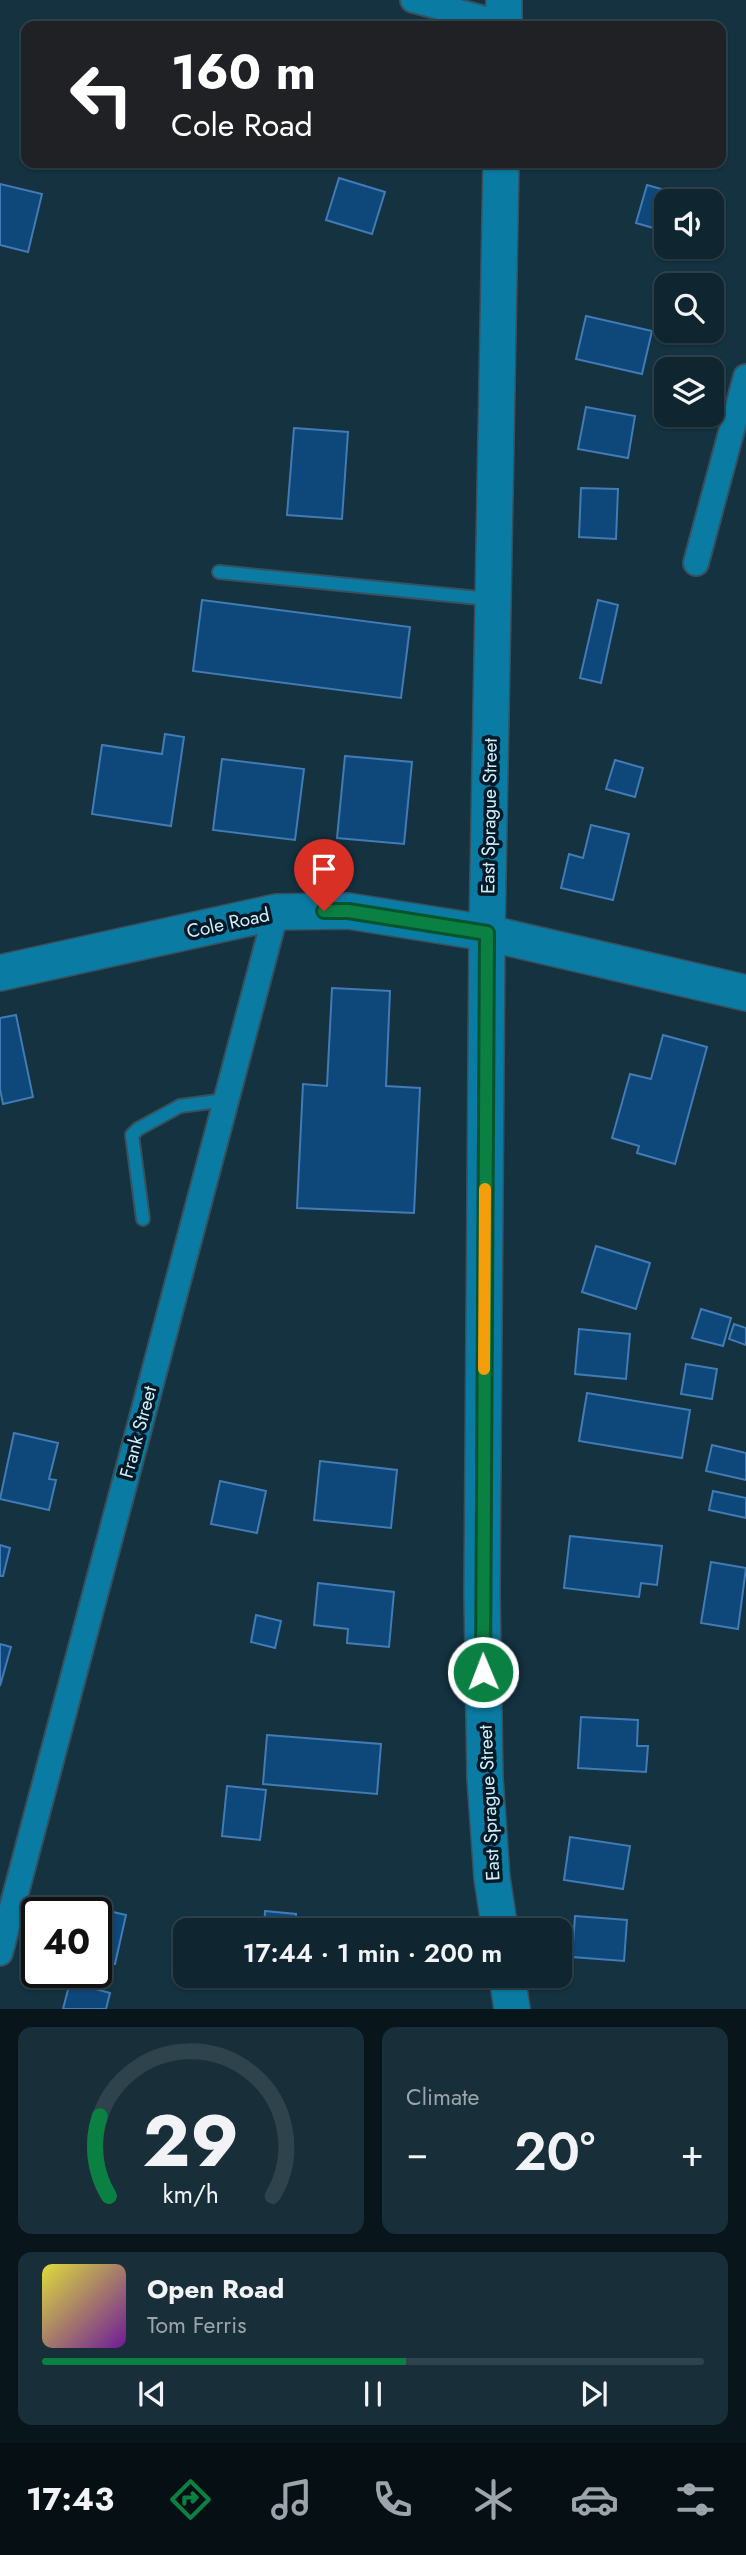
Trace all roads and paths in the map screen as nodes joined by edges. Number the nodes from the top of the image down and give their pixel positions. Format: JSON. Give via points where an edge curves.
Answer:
{"nodes":[{"id":1,"x":413,"y":0,"type":"edge"},
{"id":2,"x":504,"y":17,"type":"edge"},
{"id":3,"x":501,"y":168,"type":"edge"},
{"id":4,"x":746,"y":377,"type":"edge"},
{"id":5,"x":696,"y":563,"type":"dead end"},
{"id":6,"x":219,"y":572,"type":"dead end"},
{"id":7,"x":493,"y":600,"type":"junction"},
{"id":8,"x":276,"y":912,"type":"junction"},
{"id":9,"x":487,"y":933,"type":"junction"},
{"id":10,"x":0,"y":973,"type":"edge"},
{"id":11,"x":746,"y":993,"type":"edge"},
{"id":12,"x":226,"y":1100,"type":"junction"},
{"id":13,"x":143,"y":1219,"type":"dead end"},
{"id":14,"x":498,"y":1918,"type":"edge"},
{"id":15,"x":0,"y":1953,"type":"edge"},
{"id":16,"x":509,"y":1988,"type":"edge"},
{"id":17,"x":512,"y":2009,"type":"edge"}],
"edges":[{"from":1,"to":2,"type":"street"},
{"from":3,"to":7,"type":"street","name":"East Sprague Street"},
{"from":4,"to":5,"type":"street"},
{"from":6,"to":7,"type":"lane"},
{"from":7,"to":9,"type":"street","name":"East Sprague Street"},
{"from":8,"to":9,"type":"street","name":"Cole Road","via":[[348,911]]},
{"from":8,"to":10,"type":"street","name":"Cole Road"},
{"from":8,"to":12,"type":"street","name":"Frank Street"},
{"from":9,"to":11,"type":"street","name":"Cole Road"},
{"from":9,"to":14,"type":"street","name":"East Sprague Street","via":[[482,1620],[485,1778]]},
{"from":12,"to":13,"type":"lane","via":[[180,1106],[132,1135]]},
{"from":12,"to":15,"type":"street","name":"Frank Street"},
{"from":16,"to":17,"type":"street"}]}
